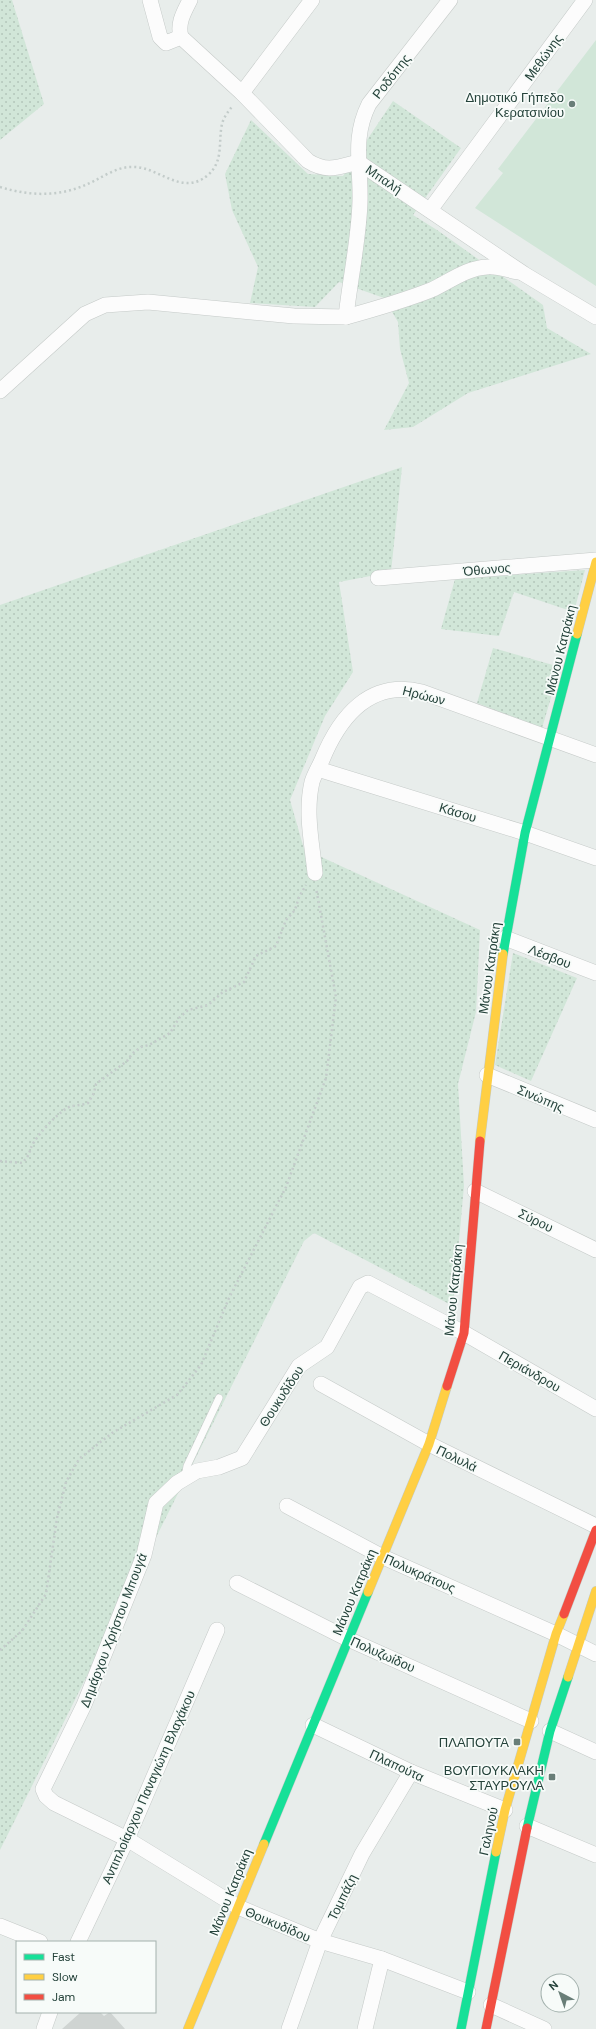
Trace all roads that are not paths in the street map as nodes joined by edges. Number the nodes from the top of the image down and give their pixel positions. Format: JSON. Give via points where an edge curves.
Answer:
{"nodes":[{"id":1,"x":150,"y":0,"type":"edge"},
{"id":2,"x":190,"y":0,"type":"edge"},
{"id":3,"x":312,"y":0,"type":"edge"},
{"id":4,"x":450,"y":0,"type":"edge"},
{"id":5,"x":585,"y":0,"type":"edge"},
{"id":6,"x":181,"y":37,"type":"junction"},
{"id":7,"x":242,"y":93,"type":"junction"},
{"id":8,"x":358,"y":162,"type":"junction"},
{"id":9,"x":430,"y":210,"type":"junction"},
{"id":10,"x":524,"y":274,"type":"junction"},
{"id":11,"x":346,"y":317,"type":"junction"},
{"id":12,"x":596,"y":317,"type":"edge"},
{"id":13,"x":0,"y":391,"type":"edge"},
{"id":14,"x":596,"y":561,"type":"edge"},
{"id":15,"x":378,"y":578,"type":"dead end"},
{"id":16,"x":551,"y":737,"type":"junction"},
{"id":17,"x":596,"y":754,"type":"edge"},
{"id":18,"x":318,"y":769,"type":"junction"},
{"id":19,"x":525,"y":833,"type":"junction"},
{"id":20,"x":596,"y":858,"type":"edge"},
{"id":21,"x":315,"y":876,"type":"road end"},
{"id":22,"x":505,"y":938,"type":"junction"},
{"id":23,"x":596,"y":973,"type":"edge"},
{"id":24,"x":487,"y":1075,"type":"junction"},
{"id":25,"x":596,"y":1120,"type":"edge"},
{"id":26,"x":475,"y":1191,"type":"junction"},
{"id":27,"x":596,"y":1250,"type":"edge"},
{"id":28,"x":464,"y":1333,"type":"junction"},
{"id":29,"x":321,"y":1384,"type":"dead end"},
{"id":30,"x":219,"y":1398,"type":"dead end"},
{"id":31,"x":596,"y":1409,"type":"edge"},
{"id":32,"x":429,"y":1444,"type":"junction"},
{"id":33,"x":185,"y":1478,"type":"junction"},
{"id":34,"x":287,"y":1506,"type":"dead end"},
{"id":35,"x":596,"y":1526,"type":"edge"},
{"id":36,"x":596,"y":1530,"type":"edge"},
{"id":37,"x":383,"y":1557,"type":"junction"},
{"id":38,"x":237,"y":1583,"type":"dead end"},
{"id":39,"x":596,"y":1591,"type":"edge"},
{"id":40,"x":217,"y":1630,"type":"dead end"},
{"id":41,"x":556,"y":1634,"type":"junction"},
{"id":42,"x":348,"y":1639,"type":"junction"},
{"id":43,"x":578,"y":1646,"type":"junction"},
{"id":44,"x":596,"y":1654,"type":"edge"},
{"id":45,"x":531,"y":1721,"type":"junction"},
{"id":46,"x":313,"y":1725,"type":"junction"},
{"id":47,"x":550,"y":1731,"type":"junction"},
{"id":48,"x":596,"y":1752,"type":"edge"},
{"id":49,"x":411,"y":1772,"type":"junction"},
{"id":50,"x":43,"y":1789,"type":"joint"},
{"id":51,"x":505,"y":1810,"type":"junction"},
{"id":52,"x":527,"y":1826,"type":"junction"},
{"id":53,"x":127,"y":1839,"type":"junction"},
{"id":54,"x":596,"y":1855,"type":"edge"},
{"id":55,"x":238,"y":1907,"type":"junction"},
{"id":56,"x":0,"y":1926,"type":"edge"},
{"id":57,"x":38,"y":1941,"type":"edge"},
{"id":58,"x":78,"y":1941,"type":"edge"},
{"id":59,"x":320,"y":1941,"type":"junction"},
{"id":60,"x":382,"y":1959,"type":"junction"},
{"id":61,"x":468,"y":1992,"type":"junction"},
{"id":62,"x":491,"y":2005,"type":"junction"},
{"id":63,"x":50,"y":2013,"type":"edge"},
{"id":64,"x":44,"y":2029,"type":"edge"},
{"id":65,"x":188,"y":2029,"type":"edge"},
{"id":66,"x":289,"y":2029,"type":"edge"},
{"id":67,"x":365,"y":2029,"type":"edge"},
{"id":68,"x":461,"y":2029,"type":"edge"},
{"id":69,"x":486,"y":2029,"type":"edge"},
{"id":70,"x":544,"y":2029,"type":"edge"}],
"edges":[{"from":1,"to":6,"type":"street","via":[[163,41],[166,43]]},
{"from":2,"to":6,"type":"street","via":[[180,22]]},
{"from":3,"to":7,"type":"street"},
{"from":4,"to":8,"type":"street","name":"Ροδόπης","via":[[369,104],[361,121]]},
{"from":5,"to":9,"type":"street","name":"Μεθώνης"},
{"from":6,"to":7,"type":"street","name":"Μπαλή"},
{"from":7,"to":8,"type":"street","name":"Μπαλή","via":[[308,161],[317,167],[328,170]]},
{"from":8,"to":9,"type":"street","name":"Μπαλή"},
{"from":8,"to":11,"type":"street","name":"Ροδόπης","via":[[360,201]]},
{"from":9,"to":10,"type":"street","name":"Μπαλή"},
{"from":10,"to":11,"type":"street","via":[[488,266],[457,275],[433,289],[398,303]]},
{"from":10,"to":12,"type":"street","name":"Μπαλή"},
{"from":11,"to":13,"type":"street","via":[[294,316],[148,302],[105,305],[85,314]]},
{"from":14,"to":15,"type":"street","name":"Όθωνος"},
{"from":14,"to":16,"type":"street","name":"Μάνου Κατράκη"},
{"from":16,"to":17,"type":"street","name":"Ηρώων"},
{"from":16,"to":18,"type":"street","name":"Ηρώων","via":[[422,692],[407,688],[390,688],[353,709],[344,719],[327,747]]},
{"from":16,"to":19,"type":"street","name":"Μάνου Κατράκη"},
{"from":18,"to":19,"type":"street","name":"Κάσου"},
{"from":18,"to":21,"type":"street","name":"Ηρώων","via":[[312,781],[310,798]]},
{"from":19,"to":20,"type":"street","name":"Κάσου"},
{"from":19,"to":22,"type":"street","name":"Μάνου Κατράκη"},
{"from":22,"to":23,"type":"street","name":"Λέσβου"},
{"from":22,"to":24,"type":"street","name":"Μάνου Κατράκη"},
{"from":24,"to":25,"type":"street","name":"Σινώπης"},
{"from":24,"to":26,"type":"street","name":"Μάνου Κατράκη"},
{"from":26,"to":27,"type":"street","name":"Σύρου"},
{"from":26,"to":28,"type":"street","name":"Μάνου Κατράκη"},
{"from":28,"to":31,"type":"street","name":"Περιάνδρου"},
{"from":28,"to":32,"type":"street","name":"Μάνου Κατράκη"},
{"from":28,"to":33,"type":"street","name":"Θουκυδίδου","via":[[383,1290],[368,1284],[360,1287],[327,1346],[299,1366],[242,1458],[220,1467],[197,1470]]},
{"from":29,"to":32,"type":"street","name":"Πολυλά"},
{"from":30,"to":33,"type":"lane","via":[[187,1466]]},
{"from":32,"to":35,"type":"street","name":"Πολυλά"},
{"from":32,"to":37,"type":"street","name":"Μάνου Κατράκη"},
{"from":33,"to":50,"type":"street","name":"Δημάρχου Χρήστου Μπουγά","via":[[176,1483],[156,1503],[144,1555],[84,1705]]},
{"from":34,"to":37,"type":"street","name":"Πολυκράτους"},
{"from":36,"to":41,"type":"street","name":"Γαληνού"},
{"from":37,"to":41,"type":"street","name":"Πολυκράτους"},
{"from":37,"to":42,"type":"street","name":"Μάνου Κατράκη"},
{"from":38,"to":42,"type":"street","name":"Πολυζωίδου"},
{"from":39,"to":43,"type":"street"},
{"from":40,"to":53,"type":"street","name":"Αντιπλοίαρχου Παναγιώτη Βλαχάκου"},
{"from":41,"to":43,"type":"street","name":"Πολυκράτους"},
{"from":41,"to":45,"type":"street","name":"Γαληνού"},
{"from":42,"to":45,"type":"street","name":"Πολυζωίδου"},
{"from":42,"to":46,"type":"street","name":"Μάνου Κατράκη"},
{"from":43,"to":44,"type":"street"},
{"from":43,"to":47,"type":"street"},
{"from":45,"to":51,"type":"street","name":"Γαληνού"},
{"from":46,"to":49,"type":"street","name":"Πλαπούτα"},
{"from":46,"to":55,"type":"street","name":"Μάνου Κατράκη"},
{"from":47,"to":48,"type":"street"},
{"from":47,"to":52,"type":"street"},
{"from":49,"to":51,"type":"street","name":"Πλαπούτα"},
{"from":49,"to":59,"type":"street","name":"Τομπάζη","via":[[362,1854]]},
{"from":50,"to":53,"type":"street","name":"Θουκυδίδου","via":[[54,1803]]},
{"from":51,"to":61,"type":"street","name":"Γαληνού"},
{"from":52,"to":54,"type":"street"},
{"from":52,"to":62,"type":"street"},
{"from":53,"to":55,"type":"street","name":"Θουκυδίδου"},
{"from":53,"to":58,"type":"street","name":"Αντιπλοίαρχου Παναγιώτη Βλαχάκου"},
{"from":55,"to":59,"type":"street","name":"Θουκυδίδου"},
{"from":55,"to":65,"type":"street","name":"Μάνου Κατράκη"},
{"from":56,"to":57,"type":"street"},
{"from":59,"to":60,"type":"street","name":"Θουκυδίδου"},
{"from":59,"to":66,"type":"street","name":"Τομπάζη"},
{"from":60,"to":61,"type":"street","name":"Θουκυδίδου"},
{"from":60,"to":67,"type":"street"},
{"from":61,"to":68,"type":"street","name":"Γαληνού"},
{"from":62,"to":69,"type":"street"},
{"from":62,"to":70,"type":"street"},
{"from":63,"to":64,"type":"street"}]}
